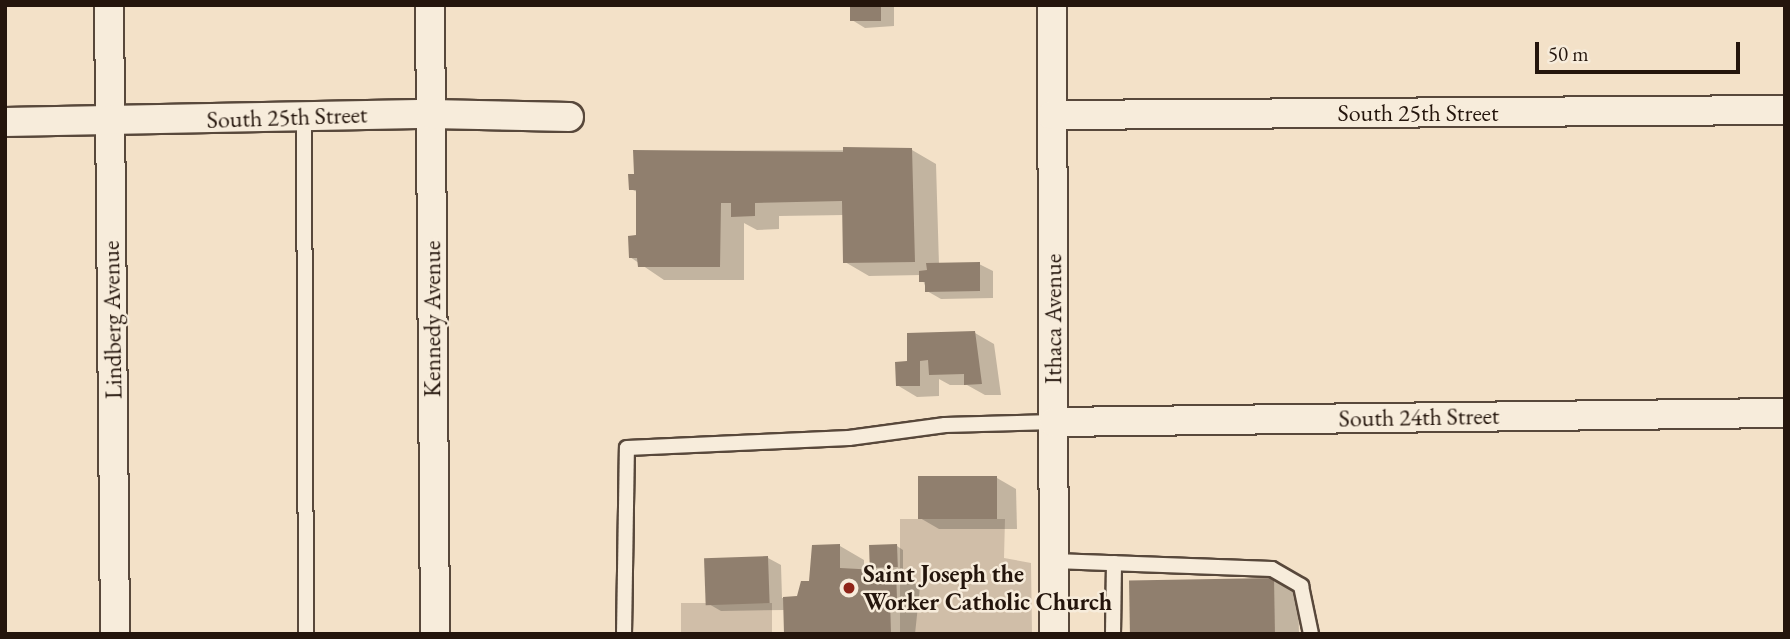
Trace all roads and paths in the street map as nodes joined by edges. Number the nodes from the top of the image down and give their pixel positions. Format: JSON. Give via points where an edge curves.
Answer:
{"nodes":[{"id":1,"x":109,"y":5,"type":"edge"},
{"id":2,"x":430,"y":5,"type":"edge"},
{"id":3,"x":1052,"y":5,"type":"edge"},
{"id":4,"x":1785,"y":110,"type":"edge"},
{"id":5,"x":431,"y":114,"type":"junction"},
{"id":6,"x":1052,"y":115,"type":"junction"},
{"id":7,"x":304,"y":117,"type":"junction"},
{"id":8,"x":569,"y":117,"type":"dead end"},
{"id":9,"x":5,"y":122,"type":"edge"},
{"id":10,"x":109,"y":122,"type":"junction"},
{"id":11,"x":1785,"y":413,"type":"edge"},
{"id":12,"x":1054,"y":422,"type":"junction"},
{"id":13,"x":1054,"y":561,"type":"junction"},
{"id":14,"x":1114,"y":563,"type":"junction"},
{"id":15,"x":115,"y":634,"type":"edge"},
{"id":16,"x":306,"y":634,"type":"edge"},
{"id":17,"x":435,"y":634,"type":"edge"},
{"id":18,"x":624,"y":634,"type":"edge"},
{"id":19,"x":1054,"y":634,"type":"edge"},
{"id":20,"x":1113,"y":634,"type":"edge"},
{"id":21,"x":1311,"y":634,"type":"edge"}],
"edges":[{"from":1,"to":10,"type":"street","name":"Lindberg Avenue"},
{"from":2,"to":5,"type":"street","name":"Kennedy Avenue"},
{"from":3,"to":6,"type":"street","name":"Ithaca Avenue"},
{"from":4,"to":6,"type":"street","name":"South 25th Street"},
{"from":5,"to":7,"type":"street","name":"South 25th Street"},
{"from":5,"to":8,"type":"street","name":"South 25th Street"},
{"from":5,"to":17,"type":"street","name":"Kennedy Avenue"},
{"from":6,"to":12,"type":"street","name":"Ithaca Avenue"},
{"from":7,"to":10,"type":"street","name":"South 25th Street"},
{"from":7,"to":16,"type":"lane"},
{"from":9,"to":10,"type":"street","name":"South 25th Street"},
{"from":10,"to":15,"type":"street","name":"Lindberg Avenue"},
{"from":11,"to":12,"type":"street","name":"South 24th Street"},
{"from":12,"to":13,"type":"street","name":"Ithaca Avenue"},
{"from":12,"to":18,"type":"lane","via":[[945,425],[849,438],[627,448]]},
{"from":13,"to":14,"type":"lane"},
{"from":13,"to":19,"type":"street","name":"Ithaca Avenue"},
{"from":14,"to":20,"type":"lane"},
{"from":14,"to":21,"type":"lane","via":[[1272,569],[1301,586]]}]}
